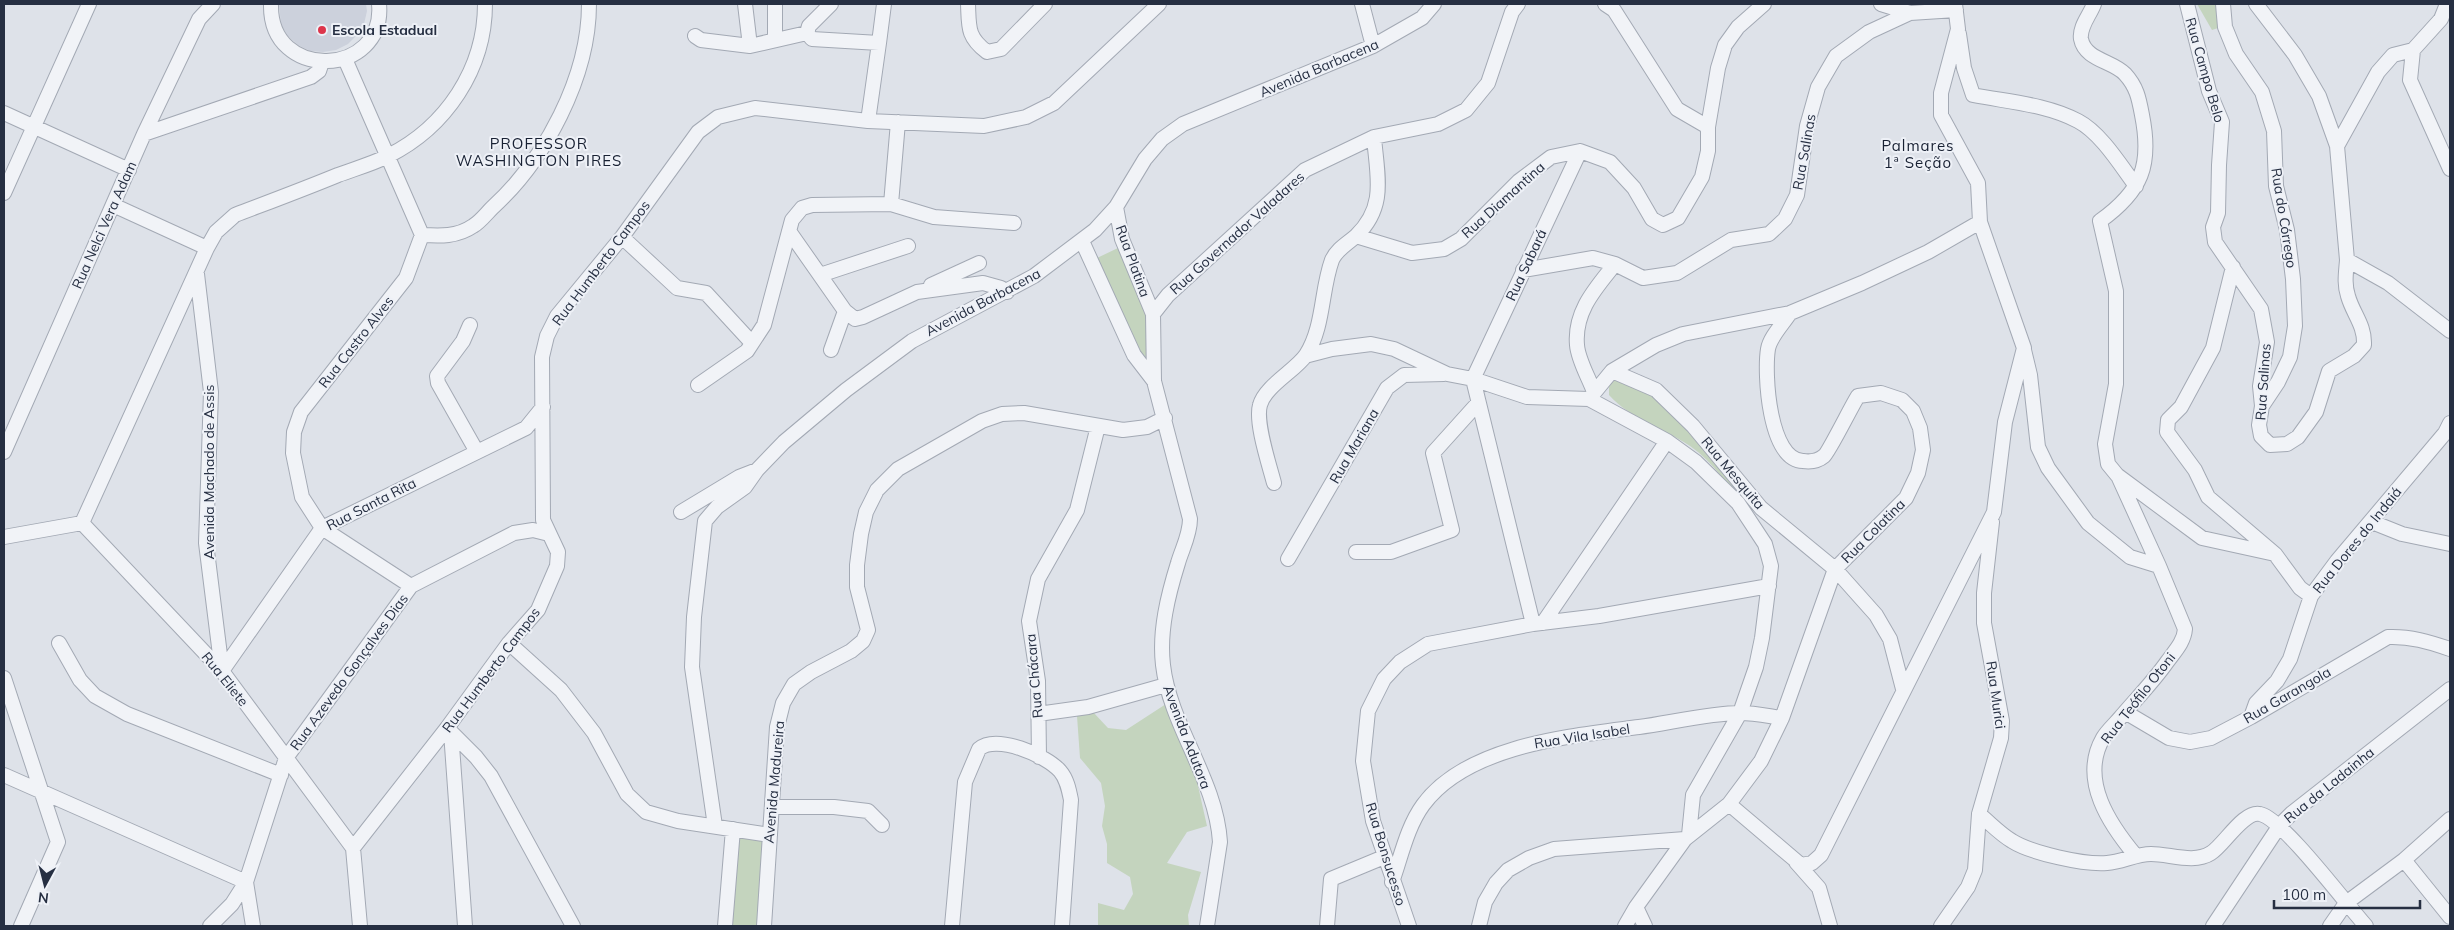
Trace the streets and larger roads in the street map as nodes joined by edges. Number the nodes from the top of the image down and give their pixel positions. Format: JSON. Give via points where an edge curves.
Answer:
{"nodes":[{"id":1,"x":89,"y":4,"type":"edge"},
{"id":2,"x":213,"y":4,"type":"edge"},
{"id":3,"x":271,"y":4,"type":"edge"},
{"id":4,"x":379,"y":4,"type":"edge"},
{"id":5,"x":484,"y":4,"type":"edge"},
{"id":6,"x":589,"y":4,"type":"edge"},
{"id":7,"x":745,"y":4,"type":"edge"},
{"id":8,"x":775,"y":4,"type":"edge"},
{"id":9,"x":831,"y":4,"type":"edge"},
{"id":10,"x":884,"y":4,"type":"edge"},
{"id":11,"x":968,"y":4,"type":"edge"},
{"id":12,"x":1027,"y":4,"type":"edge"},
{"id":13,"x":1045,"y":4,"type":"edge"},
{"id":14,"x":1159,"y":4,"type":"edge"},
{"id":15,"x":1362,"y":4,"type":"edge"},
{"id":16,"x":1434,"y":4,"type":"edge"},
{"id":17,"x":1518,"y":4,"type":"edge"},
{"id":18,"x":1605,"y":4,"type":"edge"},
{"id":19,"x":1764,"y":4,"type":"edge"},
{"id":20,"x":1881,"y":4,"type":"edge"},
{"id":21,"x":2094,"y":4,"type":"edge"},
{"id":22,"x":2187,"y":4,"type":"edge"},
{"id":23,"x":2223,"y":4,"type":"edge"},
{"id":24,"x":2256,"y":4,"type":"edge"},
{"id":25,"x":2446,"y":4,"type":"edge"},
{"id":26,"x":1956,"y":7,"type":"edge"},
{"id":27,"x":1910,"y":13,"type":"junction"},
{"id":28,"x":1028,"y":22,"type":"junction"},
{"id":29,"x":1958,"y":29,"type":"junction"},
{"id":30,"x":807,"y":33,"type":"junction"},
{"id":31,"x":695,"y":36,"type":"dead end"},
{"id":32,"x":775,"y":40,"type":"junction"},
{"id":33,"x":879,"y":43,"type":"junction"},
{"id":34,"x":750,"y":46,"type":"junction"},
{"id":35,"x":1373,"y":46,"type":"junction"},
{"id":36,"x":2413,"y":50,"type":"junction"},
{"id":37,"x":345,"y":59,"type":"junction"},
{"id":38,"x":322,"y":62,"type":"junction"},
{"id":39,"x":4,"y":113,"type":"edge"},
{"id":40,"x":868,"y":121,"type":"junction"},
{"id":41,"x":898,"y":122,"type":"junction"},
{"id":42,"x":33,"y":127,"type":"junction"},
{"id":43,"x":1708,"y":128,"type":"junction"},
{"id":44,"x":144,"y":134,"type":"junction"},
{"id":45,"x":1374,"y":137,"type":"junction"},
{"id":46,"x":2337,"y":146,"type":"junction"},
{"id":47,"x":1580,"y":151,"type":"junction"},
{"id":48,"x":388,"y":156,"type":"junction"},
{"id":49,"x":2450,"y":169,"type":"edge"},
{"id":50,"x":129,"y":170,"type":"junction"},
{"id":51,"x":2136,"y":186,"type":"junction"},
{"id":52,"x":4,"y":193,"type":"edge"},
{"id":53,"x":891,"y":204,"type":"junction"},
{"id":54,"x":113,"y":205,"type":"junction"},
{"id":55,"x":1116,"y":207,"type":"junction"},
{"id":56,"x":1980,"y":222,"type":"junction"},
{"id":57,"x":1014,"y":223,"type":"dead end"},
{"id":58,"x":789,"y":232,"type":"junction"},
{"id":59,"x":422,"y":236,"type":"junction"},
{"id":60,"x":1356,"y":236,"type":"junction"},
{"id":61,"x":622,"y":237,"type":"junction"},
{"id":62,"x":1082,"y":241,"type":"junction"},
{"id":63,"x":908,"y":246,"type":"dead end"},
{"id":64,"x":206,"y":248,"type":"junction"},
{"id":65,"x":2347,"y":260,"type":"junction"},
{"id":66,"x":979,"y":262,"type":"dead end"},
{"id":67,"x":1616,"y":264,"type":"junction"},
{"id":68,"x":2233,"y":267,"type":"junction"},
{"id":69,"x":1523,"y":270,"type":"junction"},
{"id":70,"x":197,"y":274,"type":"junction"},
{"id":71,"x":820,"y":275,"type":"junction"},
{"id":72,"x":917,"y":292,"type":"junction"},
{"id":73,"x":1007,"y":292,"type":"junction"},
{"id":74,"x":845,"y":311,"type":"junction"},
{"id":75,"x":1790,"y":313,"type":"junction"},
{"id":76,"x":1153,"y":314,"type":"junction"},
{"id":77,"x":470,"y":325,"type":"dead end"},
{"id":78,"x":2450,"y":332,"type":"edge"},
{"id":79,"x":752,"y":343,"type":"junction"},
{"id":80,"x":2024,"y":348,"type":"junction"},
{"id":81,"x":831,"y":350,"type":"dead end"},
{"id":82,"x":1305,"y":356,"type":"junction"},
{"id":83,"x":1612,"y":372,"type":"junction"},
{"id":84,"x":1447,"y":374,"type":"junction"},
{"id":85,"x":1473,"y":379,"type":"junction"},
{"id":86,"x":1154,"y":381,"type":"junction"},
{"id":87,"x":698,"y":385,"type":"dead end"},
{"id":88,"x":1592,"y":396,"type":"junction"},
{"id":89,"x":1478,"y":404,"type":"junction"},
{"id":90,"x":2262,"y":406,"type":"junction"},
{"id":91,"x":543,"y":408,"type":"junction"},
{"id":92,"x":1164,"y":418,"type":"junction"},
{"id":93,"x":2450,"y":424,"type":"edge"},
{"id":94,"x":1098,"y":426,"type":"junction"},
{"id":95,"x":1667,"y":440,"type":"junction"},
{"id":96,"x":4,"y":452,"type":"edge"},
{"id":97,"x":477,"y":452,"type":"junction"},
{"id":98,"x":757,"y":470,"type":"junction"},
{"id":99,"x":2117,"y":475,"type":"junction"},
{"id":100,"x":1274,"y":483,"type":"dead end"},
{"id":101,"x":681,"y":512,"type":"dead end"},
{"id":102,"x":1994,"y":512,"type":"junction"},
{"id":103,"x":2372,"y":522,"type":"junction"},
{"id":104,"x":82,"y":523,"type":"junction"},
{"id":105,"x":322,"y":528,"type":"junction"},
{"id":106,"x":549,"y":534,"type":"junction"},
{"id":107,"x":4,"y":537,"type":"edge"},
{"id":108,"x":2450,"y":544,"type":"edge"},
{"id":109,"x":1356,"y":552,"type":"dead end"},
{"id":110,"x":2275,"y":554,"type":"junction"},
{"id":111,"x":1288,"y":559,"type":"dead end"},
{"id":112,"x":2159,"y":566,"type":"junction"},
{"id":113,"x":1835,"y":569,"type":"junction"},
{"id":114,"x":411,"y":586,"type":"junction"},
{"id":115,"x":1769,"y":586,"type":"junction"},
{"id":116,"x":2311,"y":596,"type":"junction"},
{"id":117,"x":1538,"y":624,"type":"junction"},
{"id":118,"x":59,"y":642,"type":"dead end"},
{"id":119,"x":510,"y":643,"type":"junction"},
{"id":120,"x":2450,"y":649,"type":"edge"},
{"id":121,"x":222,"y":671,"type":"junction"},
{"id":122,"x":4,"y":678,"type":"edge"},
{"id":123,"x":1166,"y":685,"type":"junction"},
{"id":124,"x":1903,"y":689,"type":"junction"},
{"id":125,"x":2450,"y":689,"type":"edge"},
{"id":126,"x":10,"y":696,"type":"junction"},
{"id":127,"x":4,"y":711,"type":"edge"},
{"id":128,"x":2125,"y":712,"type":"junction"},
{"id":129,"x":1740,"y":713,"type":"junction"},
{"id":130,"x":1038,"y":714,"type":"junction"},
{"id":131,"x":2251,"y":717,"type":"junction"},
{"id":132,"x":1782,"y":718,"type":"junction"},
{"id":133,"x":449,"y":730,"type":"junction"},
{"id":134,"x":1038,"y":757,"type":"junction"},
{"id":135,"x":286,"y":758,"type":"junction"},
{"id":136,"x":4,"y":775,"type":"edge"},
{"id":137,"x":281,"y":775,"type":"junction"},
{"id":138,"x":41,"y":792,"type":"junction"},
{"id":139,"x":1729,"y":804,"type":"junction"},
{"id":140,"x":772,"y":807,"type":"junction"},
{"id":141,"x":1979,"y":814,"type":"junction"},
{"id":142,"x":2450,"y":819,"type":"edge"},
{"id":143,"x":882,"y":825,"type":"dead end"},
{"id":144,"x":2280,"y":825,"type":"junction"},
{"id":145,"x":715,"y":826,"type":"junction"},
{"id":146,"x":733,"y":829,"type":"junction"},
{"id":147,"x":770,"y":835,"type":"junction"},
{"id":148,"x":1687,"y":837,"type":"junction"},
{"id":149,"x":353,"y":848,"type":"junction"},
{"id":150,"x":1821,"y":855,"type":"junction"},
{"id":151,"x":2136,"y":856,"type":"junction"},
{"id":152,"x":1384,"y":857,"type":"junction"},
{"id":153,"x":2404,"y":860,"type":"junction"},
{"id":154,"x":1796,"y":862,"type":"junction"},
{"id":155,"x":246,"y":882,"type":"junction"},
{"id":156,"x":1392,"y":882,"type":"junction"},
{"id":157,"x":1819,"y":888,"type":"junction"},
{"id":158,"x":2346,"y":903,"type":"junction"},
{"id":159,"x":1636,"y":906,"type":"junction"},
{"id":160,"x":2450,"y":917,"type":"edge"},
{"id":161,"x":21,"y":926,"type":"edge"},
{"id":162,"x":210,"y":926,"type":"edge"},
{"id":163,"x":253,"y":926,"type":"edge"},
{"id":164,"x":360,"y":926,"type":"edge"},
{"id":165,"x":465,"y":926,"type":"edge"},
{"id":166,"x":573,"y":926,"type":"edge"},
{"id":167,"x":725,"y":926,"type":"edge"},
{"id":168,"x":764,"y":926,"type":"edge"},
{"id":169,"x":952,"y":926,"type":"edge"},
{"id":170,"x":1062,"y":926,"type":"edge"},
{"id":171,"x":1207,"y":926,"type":"edge"},
{"id":172,"x":1327,"y":926,"type":"edge"},
{"id":173,"x":1409,"y":926,"type":"edge"},
{"id":174,"x":1479,"y":926,"type":"edge"},
{"id":175,"x":1625,"y":926,"type":"edge"},
{"id":176,"x":1645,"y":926,"type":"edge"},
{"id":177,"x":1830,"y":926,"type":"edge"},
{"id":178,"x":1941,"y":926,"type":"edge"},
{"id":179,"x":2212,"y":926,"type":"edge"},
{"id":180,"x":2330,"y":926,"type":"edge"},
{"id":181,"x":2366,"y":926,"type":"edge"}],
"edges":[{"from":1,"to":42,"type":"street"},
{"from":2,"to":44,"type":"street","name":"Rua Nelci Vera Adam","via":[[199,19]]},
{"from":3,"to":38,"type":"street","via":[[277,33],[288,48],[304,58]]},
{"from":4,"to":37,"type":"street","via":[[377,26],[370,40]]},
{"from":5,"to":48,"type":"street","name":"Avenida Machado de Assis","via":[[481,46],[462,88],[435,124]]},
{"from":6,"to":59,"type":"street","via":[[579,70],[539,153],[506,195],[472,227],[448,236]]},
{"from":7,"to":34,"type":"street"},
{"from":8,"to":32,"type":"street"},
{"from":9,"to":30,"type":"street","via":[[809,26]]},
{"from":10,"to":33,"type":"street"},
{"from":11,"to":28,"type":"street","via":[[974,43],[987,52],[1001,49]]},
{"from":12,"to":28,"type":"street"},
{"from":13,"to":28,"type":"street"},
{"from":14,"to":41,"type":"street","name":"Rua Humberto Campos","via":[[1054,103],[1026,117],[984,126]]},
{"from":15,"to":35,"type":"street"},
{"from":16,"to":35,"type":"street","name":"Avenida Barbacena","via":[[1422,18]]},
{"from":17,"to":45,"type":"street","name":"Rua Governador Valadares","via":[[1512,12],[1488,83],[1466,110],[1438,124]]},
{"from":18,"to":43,"type":"street","via":[[1614,10],[1677,110]]},
{"from":19,"to":43,"type":"street","via":[[1738,27],[1725,45]]},
{"from":20,"to":27,"type":"street"},
{"from":21,"to":51,"type":"street","via":[[2081,31],[2081,41],[2088,52],[2124,72],[2137,89],[2146,133],[2146,160]]},
{"from":22,"to":68,"type":"street","name":"Rua Campo Belo","via":[[2209,92],[2222,122],[2218,213],[2213,227],[2215,242]]},
{"from":23,"to":90,"type":"street","name":"Rua do Córrego","via":[[2225,27],[2236,54],[2262,92],[2274,131],[2276,186],[2287,230],[2293,279],[2295,326],[2290,357]]},
{"from":24,"to":46,"type":"street","via":[[2300,63],[2319,96]]},
{"from":25,"to":36,"type":"street","via":[[2441,19]]},
{"from":26,"to":27,"type":"street","name":"Rua Salinas"},
{"from":26,"to":29,"type":"street"},
{"from":27,"to":67,"type":"street","name":"Rua Salinas","via":[[1869,32],[1836,56],[1818,87],[1807,126],[1797,195],[1785,219],[1769,234],[1731,240],[1677,274],[1643,278]]},
{"from":29,"to":51,"type":"street","via":[[1964,68],[1973,95],[2040,107],[2079,121],[2105,144]]},
{"from":29,"to":56,"type":"street","via":[[1941,93],[1941,115],[1978,183]]},
{"from":30,"to":32,"type":"street"},
{"from":30,"to":33,"type":"street","via":[[812,39]]},
{"from":31,"to":34,"type":"street","via":[[701,40]]},
{"from":32,"to":34,"type":"street"},
{"from":33,"to":40,"type":"street"},
{"from":35,"to":55,"type":"street","name":"Avenida Barbacena","via":[[1182,124],[1162,139],[1145,159]]},
{"from":36,"to":46,"type":"street","via":[[2393,55],[2378,72]]},
{"from":36,"to":49,"type":"street","via":[[2410,80]]},
{"from":37,"to":38,"type":"street"},
{"from":37,"to":48,"type":"street"},
{"from":38,"to":44,"type":"street","via":[[319,71],[311,77]]},
{"from":39,"to":42,"type":"street"},
{"from":40,"to":41,"type":"street","name":"Rua Humberto Campos"},
{"from":40,"to":61,"type":"street","name":"Rua Humberto Campos","via":[[755,108],[718,117],[698,132]]},
{"from":41,"to":53,"type":"street"},
{"from":42,"to":50,"type":"street"},
{"from":42,"to":52,"type":"street"},
{"from":43,"to":47,"type":"street","via":[[1708,151],[1702,176],[1678,218],[1663,224],[1652,219],[1634,188],[1610,162]]},
{"from":44,"to":50,"type":"street","name":"Rua Nelci Vera Adam"},
{"from":45,"to":60,"type":"street","via":[[1376,209]]},
{"from":45,"to":76,"type":"street","name":"Rua Governador Valadares","via":[[1306,170],[1168,295]]},
{"from":46,"to":65,"type":"street"},
{"from":47,"to":60,"type":"street","name":"Rua Diamantina","via":[[1551,157],[1519,181],[1461,238],[1444,249],[1412,253]]},
{"from":47,"to":69,"type":"street","name":"Rua Sabará"},
{"from":48,"to":59,"type":"street"},
{"from":48,"to":64,"type":"street","name":"Avenida Machado de Assis","via":[[235,215],[216,232]]},
{"from":50,"to":54,"type":"street","name":"Rua Nelci Vera Adam"},
{"from":51,"to":99,"type":"street","name":"Rua Teófilo Otoni","via":[[2100,221],[2116,291],[2116,384],[2105,444],[2108,464]]},
{"from":53,"to":57,"type":"street","via":[[934,217]]},
{"from":53,"to":58,"type":"street","via":[[812,205],[802,208],[792,220]]},
{"from":54,"to":64,"type":"street"},
{"from":54,"to":96,"type":"street","name":"Rua Nelci Vera Adam"},
{"from":55,"to":62,"type":"street","name":"Avenida Barbacena"},
{"from":55,"to":76,"type":"street","name":"Rua Platina","via":[[1122,239]]},
{"from":56,"to":75,"type":"street","via":[[1911,260]]},
{"from":56,"to":80,"type":"street"},
{"from":58,"to":71,"type":"street"},
{"from":58,"to":79,"type":"street","via":[[764,325]]},
{"from":59,"to":105,"type":"street","name":"Rua Castro Alves","via":[[406,278],[301,412],[294,432],[293,453],[302,497]]},
{"from":60,"to":82,"type":"street","via":[[1341,247],[1333,260],[1315,335]]},
{"from":61,"to":79,"type":"street","via":[[677,288],[706,293]]},
{"from":61,"to":91,"type":"street","name":"Rua Humberto Campos","via":[[550,329],[542,357]]},
{"from":62,"to":73,"type":"street","name":"Avenida Barbacena"},
{"from":62,"to":86,"type":"street","via":[[1134,355]]},
{"from":63,"to":71,"type":"street"},
{"from":64,"to":70,"type":"street","name":"Avenida Machado de Assis"},
{"from":65,"to":78,"type":"street","via":[[2388,283]]},
{"from":65,"to":90,"type":"street","name":"Rua Salinas","via":[[2345,286],[2363,327],[2364,345],[2354,356],[2329,370],[2316,412],[2298,437],[2287,444],[2270,445],[2261,436]]},
{"from":66,"to":72,"type":"street"},
{"from":67,"to":69,"type":"street","name":"Rua Salinas","via":[[1593,258]]},
{"from":67,"to":88,"type":"street","via":[[1586,301],[1578,323],[1576,346]]},
{"from":68,"to":90,"type":"street","name":"Rua Salinas","via":[[2261,309],[2267,342],[2260,386]]},
{"from":68,"to":110,"type":"street","via":[[2213,348],[2181,407],[2168,420],[2167,432],[2195,470],[2208,497]]},
{"from":69,"to":85,"type":"street","name":"Rua Sabará"},
{"from":70,"to":104,"type":"street","name":"Avenida Machado de Assis"},
{"from":70,"to":121,"type":"street","name":"Avenida Machado de Assis","via":[[211,392],[206,543]]},
{"from":71,"to":74,"type":"street"},
{"from":72,"to":73,"type":"street","via":[[982,283]]},
{"from":72,"to":74,"type":"street","via":[[863,317],[855,319]]},
{"from":73,"to":98,"type":"street","name":"Avenida Barbacena","via":[[912,341],[846,390],[784,442]]},
{"from":74,"to":81,"type":"street"},
{"from":75,"to":83,"type":"street","via":[[1683,334],[1656,345]]},
{"from":75,"to":113,"type":"street","name":"Rua Colatina","via":[[1768,346],[1765,374],[1776,433],[1785,453],[1798,461],[1812,462],[1826,455],[1858,396],[1881,393],[1902,400],[1913,411],[1920,428],[1923,450],[1918,473],[1906,498]]},
{"from":76,"to":86,"type":"street","name":"Avenida Adutora"},
{"from":77,"to":97,"type":"street","via":[[463,341],[437,376]]},
{"from":79,"to":87,"type":"street","via":[[747,351]]},
{"from":80,"to":102,"type":"street","name":"Rua Murici","via":[[2005,422]]},
{"from":80,"to":112,"type":"street","via":[[2038,447],[2048,468],[2088,522],[2130,557]]},
{"from":82,"to":84,"type":"street","via":[[1332,348],[1371,344],[1394,349]]},
{"from":82,"to":100,"type":"street","via":[[1275,384],[1260,404],[1260,423]]},
{"from":83,"to":88,"type":"street"},
{"from":83,"to":113,"type":"street","name":"Rua Mesquita","via":[[1656,390],[1693,426],[1761,508]]},
{"from":84,"to":85,"type":"street"},
{"from":84,"to":111,"type":"street","name":"Rua Mariana","via":[[1404,375],[1387,388]]},
{"from":85,"to":88,"type":"street","via":[[1527,397]]},
{"from":85,"to":89,"type":"street"},
{"from":86,"to":92,"type":"street","name":"Avenida Adutora"},
{"from":88,"to":95,"type":"street"},
{"from":89,"to":109,"type":"street","via":[[1433,453],[1452,530],[1391,552]]},
{"from":89,"to":117,"type":"street"},
{"from":91,"to":97,"type":"street","name":"Rua Santa Rita","via":[[526,428]]},
{"from":91,"to":106,"type":"street","name":"Rua Humberto Campos","via":[[543,520]]},
{"from":92,"to":94,"type":"street","name":"Avenida Madureira","via":[[1135,430]]},
{"from":92,"to":123,"type":"street","name":"Avenida Adutora","via":[[1190,519],[1164,621]]},
{"from":93,"to":103,"type":"street","name":"Rua Dores do Indaiá"},
{"from":94,"to":130,"type":"street","name":"Rua Chácara","via":[[1077,510],[1038,580],[1029,621],[1038,681]]},
{"from":94,"to":140,"type":"street","name":"Avenida Madureira","via":[[1024,413],[1002,414],[982,421],[898,468],[877,490],[866,512],[857,565],[857,587],[868,630],[863,642],[851,651],[794,684],[783,703],[777,727]]},
{"from":95,"to":115,"type":"street","via":[[1696,462],[1738,503],[1765,544],[1771,566]]},
{"from":95,"to":117,"type":"street"},
{"from":97,"to":105,"type":"street","name":"Rua Santa Rita"},
{"from":98,"to":101,"type":"street","via":[[738,477]]},
{"from":98,"to":145,"type":"street","name":"Avenida Barbacena","via":[[745,487],[717,507],[705,521],[700,559],[692,668]]},
{"from":99,"to":110,"type":"street","via":[[2202,538]]},
{"from":99,"to":112,"type":"street","name":"Rua Teófilo Otoni"},
{"from":102,"to":124,"type":"street"},
{"from":102,"to":141,"type":"street","name":"Rua Murici","via":[[1984,593],[1984,622],[2002,721],[2001,738]]},
{"from":103,"to":108,"type":"street","via":[[2402,534]]},
{"from":103,"to":116,"type":"street","name":"Rua Dores do Indaiá"},
{"from":104,"to":107,"type":"street"},
{"from":104,"to":121,"type":"street","name":"Rua Eliete"},
{"from":105,"to":114,"type":"street","name":"Rua Castro Alves"},
{"from":105,"to":121,"type":"street","name":"Rua Santa Rita"},
{"from":106,"to":114,"type":"street","name":"Rua Azevedo Gonçalves Dias","via":[[533,530],[514,533]]},
{"from":106,"to":119,"type":"street","name":"Rua Humberto Campos","via":[[558,552],[557,566],[538,610]]},
{"from":110,"to":116,"type":"street","via":[[2300,588]]},
{"from":112,"to":128,"type":"street","name":"Rua Teófilo Otoni","via":[[2181,616],[2184,638]]},
{"from":113,"to":124,"type":"street","name":"Rua Mesquita","via":[[1876,615],[1890,639]]},
{"from":113,"to":132,"type":"street","name":"Rua Colatina"},
{"from":114,"to":135,"type":"street","name":"Rua Azevedo Gonçalves Dias"},
{"from":115,"to":117,"type":"street","name":"Rua Bonsucesso"},
{"from":115,"to":129,"type":"street","via":[[1756,667]]},
{"from":116,"to":131,"type":"street","name":"Rua Dores do Indaiá","via":[[2290,659],[2277,681],[2256,702]]},
{"from":117,"to":152,"type":"street","name":"Rua Bonsucesso","via":[[1428,644],[1400,662],[1384,679],[1368,711],[1363,761],[1373,821]]},
{"from":118,"to":137,"type":"street","via":[[80,680],[95,696],[127,714]]},
{"from":119,"to":133,"type":"street","name":"Rua Humberto Campos"},
{"from":119,"to":145,"type":"street","via":[[561,690],[594,733],[627,794],[646,812]]},
{"from":120,"to":131,"type":"street","name":"Rua Garangola","via":[[2405,636],[2388,637]]},
{"from":121,"to":135,"type":"street","name":"Rua Eliete"},
{"from":122,"to":126,"type":"street"},
{"from":123,"to":130,"type":"street","via":[[1088,706]]},
{"from":123,"to":171,"type":"street","name":"Avenida Adutora","via":[[1206,784],[1219,830]]},
{"from":124,"to":150,"type":"street"},
{"from":125,"to":144,"type":"street","name":"Rua da Ladainha"},
{"from":126,"to":127,"type":"street"},
{"from":126,"to":138,"type":"street"},
{"from":128,"to":131,"type":"street","name":"Rua Garangola","via":[[2169,738],[2190,742],[2211,738]]},
{"from":128,"to":151,"type":"street","name":"Rua Teófilo Otoni","via":[[2103,738],[2097,753],[2095,781],[2110,822]]},
{"from":129,"to":132,"type":"street","name":"Rua Vila Isabel"},
{"from":129,"to":148,"type":"street","via":[[1693,795]]},
{"from":129,"to":156,"type":"street","name":"Rua Vila Isabel","via":[[1557,738],[1521,746],[1456,774],[1423,804],[1411,825]]},
{"from":130,"to":134,"type":"street","name":"Rua Chácara"},
{"from":132,"to":139,"type":"street","name":"Rua Colatina","via":[[1761,761]]},
{"from":133,"to":149,"type":"street","name":"Rua Humberto Campos"},
{"from":133,"to":165,"type":"street"},
{"from":133,"to":166,"type":"street","via":[[491,776]]},
{"from":134,"to":169,"type":"street","via":[[996,742],[981,747],[975,756],[965,782]]},
{"from":134,"to":170,"type":"street","via":[[1060,770],[1071,800]]},
{"from":135,"to":137,"type":"street","name":"Rua Azevedo Gonçalves Dias"},
{"from":135,"to":149,"type":"street","name":"Rua Eliete"},
{"from":136,"to":138,"type":"street"},
{"from":137,"to":155,"type":"street","name":"Rua Azevedo Gonçalves Dias"},
{"from":138,"to":155,"type":"street"},
{"from":138,"to":161,"type":"street","via":[[58,842]]},
{"from":139,"to":148,"type":"street","name":"Rua Colatina"},
{"from":139,"to":154,"type":"street"},
{"from":140,"to":143,"type":"street","via":[[834,807],[868,811]]},
{"from":140,"to":147,"type":"street","name":"Avenida Madureira"},
{"from":141,"to":151,"type":"street","via":[[2012,842],[2056,857],[2106,863]]},
{"from":141,"to":178,"type":"street","name":"Rua Murici","via":[[1975,870],[1968,887]]},
{"from":142,"to":153,"type":"street"},
{"from":144,"to":151,"type":"street","via":[[2261,814],[2254,814],[2211,853],[2201,857]]},
{"from":144,"to":158,"type":"street"},
{"from":144,"to":179,"type":"street","name":"Rua da Ladainha"},
{"from":145,"to":146,"type":"street"},
{"from":146,"to":147,"type":"street"},
{"from":146,"to":167,"type":"street"},
{"from":147,"to":168,"type":"street","name":"Avenida Madureira"},
{"from":148,"to":159,"type":"street","name":"Rua Colatina"},
{"from":148,"to":174,"type":"street","via":[[1554,849],[1529,858],[1508,870],[1496,883]]},
{"from":149,"to":164,"type":"street"},
{"from":150,"to":154,"type":"street","via":[[1808,865]]},
{"from":150,"to":157,"type":"street"},
{"from":152,"to":156,"type":"street","name":"Rua Bonsucesso"},
{"from":152,"to":172,"type":"street","via":[[1330,878]]},
{"from":153,"to":158,"type":"street"},
{"from":153,"to":160,"type":"street"},
{"from":154,"to":157,"type":"street"},
{"from":155,"to":162,"type":"street","via":[[232,904]]},
{"from":155,"to":163,"type":"street"},
{"from":156,"to":173,"type":"street","name":"Rua Bonsucesso"},
{"from":157,"to":177,"type":"street"},
{"from":158,"to":180,"type":"street"},
{"from":158,"to":181,"type":"street"},
{"from":159,"to":175,"type":"street","name":"Rua Colatina"},
{"from":159,"to":176,"type":"street"}]}
